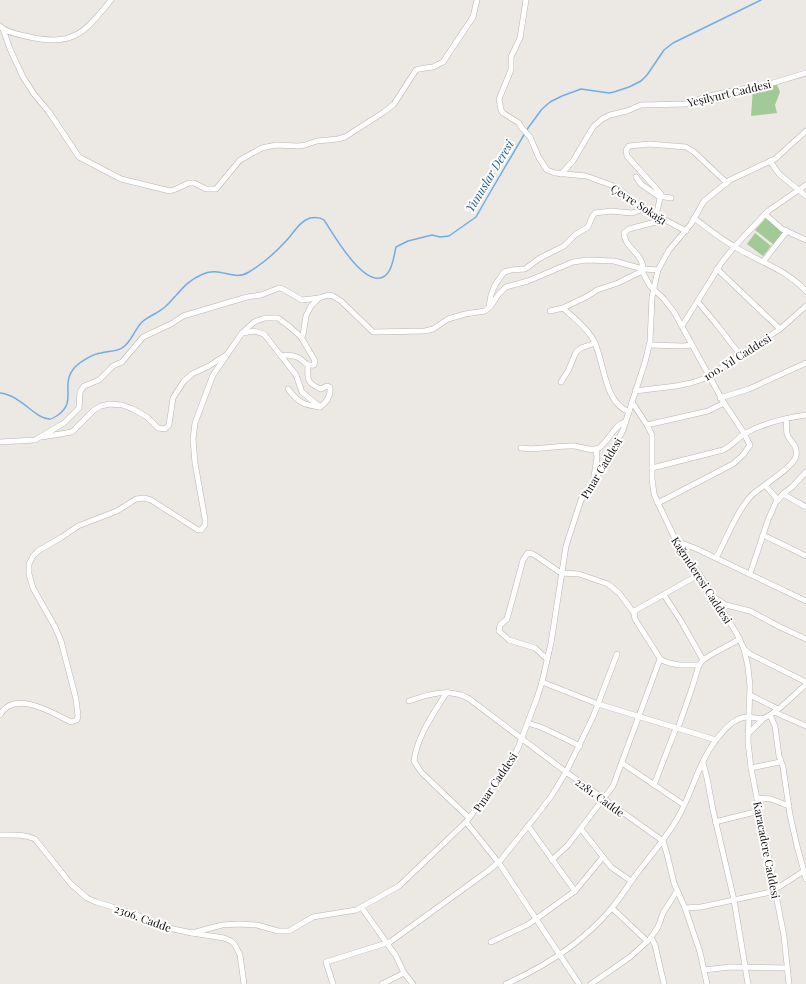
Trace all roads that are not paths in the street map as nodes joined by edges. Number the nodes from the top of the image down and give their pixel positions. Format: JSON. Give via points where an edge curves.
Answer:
{"nodes":[{"id":1,"x":110,"y":0,"type":"edge"},
{"id":2,"x":477,"y":0,"type":"edge"},
{"id":3,"x":526,"y":0,"type":"edge"},
{"id":4,"x":1,"y":27,"type":"edge"},
{"id":5,"x":806,"y":73,"type":"edge"},
{"id":6,"x":806,"y":131,"type":"edge"},
{"id":7,"x":770,"y":161,"type":"junction"},
{"id":8,"x":561,"y":174,"type":"junction"},
{"id":9,"x":636,"y":177,"type":"dead end"},
{"id":10,"x":727,"y":182,"type":"junction"},
{"id":11,"x":806,"y":185,"type":"edge"},
{"id":12,"x":798,"y":190,"type":"junction"},
{"id":13,"x":806,"y":196,"type":"edge"},
{"id":14,"x":661,"y":197,"type":"junction"},
{"id":15,"x":671,"y":198,"type":"dead end"},
{"id":16,"x":644,"y":209,"type":"junction"},
{"id":17,"x":765,"y":214,"type":"junction"},
{"id":18,"x":656,"y":216,"type":"junction"},
{"id":19,"x":694,"y":218,"type":"junction"},
{"id":20,"x":664,"y":220,"type":"junction"},
{"id":21,"x":787,"y":231,"type":"junction"},
{"id":22,"x":686,"y":232,"type":"junction"},
{"id":23,"x":806,"y":240,"type":"edge"},
{"id":24,"x":734,"y":247,"type":"junction"},
{"id":25,"x":763,"y":262,"type":"junction"},
{"id":26,"x":717,"y":269,"type":"junction"},
{"id":27,"x":642,"y":270,"type":"junction"},
{"id":28,"x":658,"y":270,"type":"junction"},
{"id":29,"x":653,"y":290,"type":"junction"},
{"id":30,"x":806,"y":291,"type":"edge"},
{"id":31,"x":319,"y":298,"type":"junction"},
{"id":32,"x":303,"y":300,"type":"junction"},
{"id":33,"x":698,"y":302,"type":"junction"},
{"id":34,"x":806,"y":306,"type":"edge"},
{"id":35,"x":489,"y":308,"type":"junction"},
{"id":36,"x":563,"y":308,"type":"junction"},
{"id":37,"x":309,"y":309,"type":"junction"},
{"id":38,"x":550,"y":311,"type":"dead end"},
{"id":39,"x":682,"y":326,"type":"junction"},
{"id":40,"x":780,"y":329,"type":"junction"},
{"id":41,"x":242,"y":333,"type":"junction"},
{"id":42,"x":300,"y":337,"type":"junction"},
{"id":43,"x":594,"y":343,"type":"junction"},
{"id":44,"x":649,"y":345,"type":"junction"},
{"id":45,"x":691,"y":345,"type":"junction"},
{"id":46,"x":227,"y":354,"type":"junction"},
{"id":47,"x":281,"y":356,"type":"junction"},
{"id":48,"x":740,"y":356,"type":"junction"},
{"id":49,"x":806,"y":363,"type":"edge"},
{"id":50,"x":308,"y":366,"type":"junction"},
{"id":51,"x":708,"y":376,"type":"junction"},
{"id":52,"x":561,"y":382,"type":"dead end"},
{"id":53,"x":288,"y":389,"type":"dead end"},
{"id":54,"x":635,"y":391,"type":"junction"},
{"id":55,"x":720,"y":398,"type":"junction"},
{"id":56,"x":632,"y":402,"type":"junction"},
{"id":57,"x":724,"y":403,"type":"junction"},
{"id":58,"x":320,"y":407,"type":"junction"},
{"id":59,"x":628,"y":412,"type":"junction"},
{"id":60,"x":806,"y":415,"type":"edge"},
{"id":61,"x":786,"y":419,"type":"junction"},
{"id":62,"x":626,"y":422,"type":"junction"},
{"id":63,"x":647,"y":425,"type":"junction"},
{"id":64,"x":744,"y":434,"type":"junction"},
{"id":65,"x":41,"y":437,"type":"junction"},
{"id":66,"x":0,"y":442,"type":"edge"},
{"id":67,"x":521,"y":448,"type":"dead end"},
{"id":68,"x":596,"y":449,"type":"junction"},
{"id":69,"x":652,"y":468,"type":"junction"},
{"id":70,"x":806,"y":472,"type":"edge"},
{"id":71,"x":593,"y":483,"type":"junction"},
{"id":72,"x":765,"y":485,"type":"junction"},
{"id":73,"x":783,"y":494,"type":"junction"},
{"id":74,"x":778,"y":500,"type":"junction"},
{"id":75,"x":658,"y":503,"type":"junction"},
{"id":76,"x":806,"y":507,"type":"edge"},
{"id":77,"x":762,"y":535,"type":"junction"},
{"id":78,"x":676,"y":542,"type":"junction"},
{"id":79,"x":806,"y":556,"type":"edge"},
{"id":80,"x":716,"y":558,"type":"junction"},
{"id":81,"x":561,"y":573,"type":"junction"},
{"id":82,"x":700,"y":574,"type":"junction"},
{"id":83,"x":750,"y":574,"type":"junction"},
{"id":84,"x":664,"y":595,"type":"junction"},
{"id":85,"x":715,"y":598,"type":"junction"},
{"id":86,"x":806,"y":601,"type":"edge"},
{"id":87,"x":634,"y":612,"type":"junction"},
{"id":88,"x":740,"y":639,"type":"junction"},
{"id":89,"x":806,"y":639,"type":"edge"},
{"id":90,"x":744,"y":649,"type":"junction"},
{"id":91,"x":617,"y":654,"type":"dead end"},
{"id":92,"x":547,"y":659,"type":"junction"},
{"id":93,"x":660,"y":659,"type":"junction"},
{"id":94,"x":703,"y":660,"type":"junction"},
{"id":95,"x":698,"y":665,"type":"junction"},
{"id":96,"x":542,"y":682,"type":"junction"},
{"id":97,"x":806,"y":683,"type":"edge"},
{"id":98,"x":447,"y":692,"type":"junction"},
{"id":99,"x":750,"y":695,"type":"junction"},
{"id":100,"x":410,"y":700,"type":"dead end"},
{"id":101,"x":598,"y":704,"type":"junction"},
{"id":102,"x":774,"y":712,"type":"junction"},
{"id":103,"x":0,"y":715,"type":"edge"},
{"id":104,"x":639,"y":716,"type":"junction"},
{"id":105,"x":749,"y":717,"type":"junction"},
{"id":106,"x":764,"y":718,"type":"junction"},
{"id":107,"x":528,"y":723,"type":"junction"},
{"id":108,"x":806,"y":726,"type":"edge"},
{"id":109,"x":677,"y":728,"type":"junction"},
{"id":110,"x":748,"y":734,"type":"junction"},
{"id":111,"x":522,"y":738,"type":"junction"},
{"id":112,"x":716,"y":740,"type":"junction"},
{"id":113,"x":580,"y":746,"type":"junction"},
{"id":114,"x":780,"y":762,"type":"junction"},
{"id":115,"x":622,"y":763,"type":"junction"},
{"id":116,"x":703,"y":763,"type":"junction"},
{"id":117,"x":751,"y":768,"type":"junction"},
{"id":118,"x":566,"y":772,"type":"junction"},
{"id":119,"x":654,"y":785,"type":"junction"},
{"id":120,"x":757,"y":798,"type":"junction"},
{"id":121,"x":604,"y":800,"type":"junction"},
{"id":122,"x":684,"y":805,"type":"junction"},
{"id":123,"x":789,"y":806,"type":"junction"},
{"id":124,"x":759,"y":811,"type":"junction"},
{"id":125,"x":468,"y":820,"type":"junction"},
{"id":126,"x":715,"y":822,"type":"junction"},
{"id":127,"x":528,"y":826,"type":"junction"},
{"id":128,"x":581,"y":829,"type":"junction"},
{"id":129,"x":0,"y":835,"type":"edge"},
{"id":130,"x":663,"y":841,"type":"junction"},
{"id":131,"x":603,"y":857,"type":"junction"},
{"id":132,"x":552,"y":860,"type":"junction"},
{"id":133,"x":498,"y":862,"type":"junction"},
{"id":134,"x":804,"y":871,"type":"junction"},
{"id":135,"x":806,"y":879,"type":"edge"},
{"id":136,"x":631,"y":881,"type":"junction"},
{"id":137,"x":775,"y":890,"type":"junction"},
{"id":138,"x":575,"y":891,"type":"junction"},
{"id":139,"x":677,"y":891,"type":"junction"},
{"id":140,"x":734,"y":900,"type":"junction"},
{"id":141,"x":362,"y":908,"type":"junction"},
{"id":142,"x":612,"y":908,"type":"junction"},
{"id":143,"x":686,"y":908,"type":"junction"},
{"id":144,"x":536,"y":920,"type":"junction"},
{"id":145,"x":192,"y":933,"type":"junction"},
{"id":146,"x":651,"y":937,"type":"junction"},
{"id":147,"x":647,"y":941,"type":"junction"},
{"id":148,"x":491,"y":942,"type":"dead end"},
{"id":149,"x":388,"y":943,"type":"junction"},
{"id":150,"x":560,"y":955,"type":"junction"},
{"id":151,"x":745,"y":968,"type":"junction"},
{"id":152,"x":787,"y":968,"type":"junction"},
{"id":153,"x":704,"y":970,"type":"junction"},
{"id":154,"x":404,"y":973,"type":"junction"},
{"id":155,"x":244,"y":984,"type":"edge"},
{"id":156,"x":333,"y":984,"type":"edge"},
{"id":157,"x":382,"y":984,"type":"edge"},
{"id":158,"x":413,"y":984,"type":"edge"},
{"id":159,"x":506,"y":984,"type":"edge"},
{"id":160,"x":579,"y":984,"type":"edge"},
{"id":161,"x":591,"y":984,"type":"edge"},
{"id":162,"x":664,"y":984,"type":"edge"},
{"id":163,"x":707,"y":984,"type":"edge"},
{"id":164,"x":748,"y":984,"type":"edge"},
{"id":165,"x":789,"y":984,"type":"edge"}],
"edges":[{"from":1,"to":4,"type":"street","via":[[97,17],[72,38],[37,39]]},
{"from":2,"to":4,"type":"street","via":[[473,17],[443,62],[416,70],[394,104],[384,112],[351,134],[338,139],[298,146],[276,145],[248,154],[240,160],[221,185],[211,190],[194,183],[170,191],[134,183],[116,177],[79,157],[23,76]]},
{"from":3,"to":8,"type":"street","name":"Çevre Sokağı","via":[[520,38],[499,99],[500,110],[519,123],[532,139],[544,166]]},
{"from":5,"to":8,"type":"street","name":"Yeşilyurt Caddesi","via":[[766,85],[705,97],[687,104],[641,105],[610,115],[593,127],[573,161]]},
{"from":6,"to":7,"type":"street","name":"Pınar Caddesi"},
{"from":7,"to":10,"type":"street","name":"Pınar Caddesi"},
{"from":7,"to":12,"type":"street"},
{"from":8,"to":16,"type":"street","name":"Çevre Sokağı","via":[[581,175],[611,185]]},
{"from":9,"to":14,"type":"street","via":[[641,184]]},
{"from":10,"to":14,"type":"street","via":[[694,152],[686,148],[649,144],[630,146],[626,150],[627,156],[659,191]]},
{"from":10,"to":19,"type":"street","name":"Pınar Caddesi","via":[[704,201]]},
{"from":11,"to":12,"type":"street"},
{"from":12,"to":13,"type":"street"},
{"from":12,"to":17,"type":"street"},
{"from":14,"to":15,"type":"street"},
{"from":14,"to":18,"type":"street"},
{"from":16,"to":18,"type":"street","name":"Çevre Sokağı"},
{"from":16,"to":35,"type":"street","via":[[632,213],[595,213],[588,227],[564,246],[524,269],[504,272],[494,285]]},
{"from":17,"to":21,"type":"street","via":[[779,228]]},
{"from":17,"to":24,"type":"street"},
{"from":18,"to":20,"type":"street","name":"Çevre Sokağı"},
{"from":19,"to":22,"type":"street","name":"Pınar Caddesi"},
{"from":19,"to":24,"type":"street"},
{"from":20,"to":22,"type":"street","name":"Çevre Sokağı"},
{"from":20,"to":27,"type":"street","via":[[629,229],[624,233],[640,260]]},
{"from":21,"to":23,"type":"street"},
{"from":21,"to":25,"type":"street"},
{"from":22,"to":28,"type":"street","name":"Pınar Caddesi","via":[[669,250]]},
{"from":24,"to":25,"type":"street"},
{"from":24,"to":26,"type":"street"},
{"from":25,"to":30,"type":"street","via":[[785,274]]},
{"from":26,"to":33,"type":"street"},
{"from":26,"to":40,"type":"street"},
{"from":27,"to":28,"type":"street"},
{"from":27,"to":29,"type":"street"},
{"from":27,"to":35,"type":"street","via":[[614,261],[576,261],[510,285],[503,289]]},
{"from":27,"to":36,"type":"street"},
{"from":28,"to":29,"type":"street","name":"Pınar Caddesi"},
{"from":29,"to":39,"type":"street","via":[[670,306]]},
{"from":29,"to":44,"type":"street","name":"Pınar Caddesi"},
{"from":31,"to":32,"type":"street"},
{"from":31,"to":35,"type":"street","via":[[328,295],[336,297],[372,331],[378,333],[431,330],[448,319],[482,312]]},
{"from":31,"to":37,"type":"street"},
{"from":32,"to":37,"type":"street"},
{"from":32,"to":65,"type":"street","via":[[279,288],[183,316],[143,337],[122,362],[113,366],[98,380],[84,386],[80,392],[77,410],[64,423]]},
{"from":33,"to":39,"type":"street"},
{"from":33,"to":48,"type":"street"},
{"from":34,"to":40,"type":"street","name":"100. Yıl Caddesi"},
{"from":36,"to":38,"type":"street"},
{"from":36,"to":43,"type":"street","via":[[585,328]]},
{"from":37,"to":42,"type":"street","via":[[303,335]]},
{"from":39,"to":45,"type":"street"},
{"from":40,"to":48,"type":"street","name":"100. Yıl Caddesi"},
{"from":41,"to":42,"type":"street","via":[[254,322],[274,317]]},
{"from":41,"to":46,"type":"street"},
{"from":41,"to":47,"type":"street","via":[[262,333]]},
{"from":42,"to":50,"type":"street","via":[[315,361],[314,365]]},
{"from":43,"to":52,"type":"street","via":[[576,352]]},
{"from":43,"to":59,"type":"street","via":[[601,358],[608,388],[620,408]]},
{"from":44,"to":45,"type":"street"},
{"from":44,"to":54,"type":"street","name":"Pınar Caddesi"},
{"from":45,"to":51,"type":"street"},
{"from":46,"to":65,"type":"street","via":[[184,381],[174,398],[169,425],[165,429],[158,428],[147,417],[133,409],[109,404],[94,410],[72,432]]},
{"from":46,"to":103,"type":"street","via":[[211,379],[193,434],[195,463],[205,518],[203,528],[198,530],[154,502],[138,498],[116,511],[78,526],[38,551],[29,564],[30,581],[59,635],[76,699],[78,718],[72,722],[45,709],[21,703],[8,706]]},
{"from":47,"to":50,"type":"street","via":[[295,356]]},
{"from":47,"to":58,"type":"street","via":[[296,375],[302,392]]},
{"from":48,"to":51,"type":"street","name":"100. Yıl Caddesi"},
{"from":49,"to":55,"type":"street","via":[[749,389]]},
{"from":50,"to":58,"type":"street","via":[[310,383],[321,389],[327,386],[331,388],[327,401]]},
{"from":51,"to":54,"type":"street","name":"100. Yıl Caddesi","via":[[691,383]]},
{"from":51,"to":55,"type":"street"},
{"from":53,"to":58,"type":"street","via":[[299,402]]},
{"from":54,"to":56,"type":"street","name":"Pınar Caddesi"},
{"from":55,"to":57,"type":"street"},
{"from":56,"to":59,"type":"street","name":"Pınar Caddesi"},
{"from":56,"to":63,"type":"street","name":"Kağnıderesi Caddesi"},
{"from":57,"to":63,"type":"street","via":[[708,411]]},
{"from":57,"to":64,"type":"street"},
{"from":59,"to":62,"type":"street","name":"Pınar Caddesi"},
{"from":60,"to":61,"type":"street"},
{"from":61,"to":64,"type":"street"},
{"from":61,"to":72,"type":"street","via":[[787,434],[795,446],[795,459]]},
{"from":62,"to":68,"type":"street","via":[[620,424],[604,444]]},
{"from":62,"to":71,"type":"street","name":"Pınar Caddesi","via":[[611,454]]},
{"from":63,"to":69,"type":"street","name":"Kağnıderesi Caddesi","via":[[652,435]]},
{"from":64,"to":69,"type":"street","via":[[723,450]]},
{"from":64,"to":75,"type":"street","via":[[750,445],[733,464]]},
{"from":65,"to":66,"type":"street"},
{"from":67,"to":68,"type":"street","via":[[573,446]]},
{"from":68,"to":71,"type":"street"},
{"from":69,"to":75,"type":"street","name":"Kağnıderesi Caddesi","via":[[653,487]]},
{"from":70,"to":73,"type":"street"},
{"from":71,"to":81,"type":"street","name":"Pınar Caddesi","via":[[584,494],[578,509],[566,546]]},
{"from":72,"to":74,"type":"street"},
{"from":72,"to":80,"type":"street","via":[[744,505]]},
{"from":73,"to":74,"type":"street"},
{"from":73,"to":76,"type":"street"},
{"from":74,"to":77,"type":"street"},
{"from":75,"to":78,"type":"street","name":"Kağnıderesi Caddesi"},
{"from":77,"to":79,"type":"street"},
{"from":77,"to":83,"type":"street"},
{"from":78,"to":80,"type":"street"},
{"from":78,"to":82,"type":"street","name":"Kağnıderesi Caddesi"},
{"from":80,"to":83,"type":"street"},
{"from":81,"to":87,"type":"street","via":[[579,574],[608,584]]},
{"from":81,"to":92,"type":"street","name":"Pınar Caddesi"},
{"from":81,"to":92,"type":"street","via":[[533,554],[527,553],[507,619],[498,628],[504,637],[531,646]]},
{"from":82,"to":84,"type":"street"},
{"from":82,"to":85,"type":"street","name":"Kağnıderesi Caddesi"},
{"from":83,"to":86,"type":"street"},
{"from":84,"to":87,"type":"street"},
{"from":84,"to":94,"type":"street"},
{"from":85,"to":88,"type":"street","name":"Kağnıderesi Caddesi"},
{"from":85,"to":89,"type":"street","via":[[726,605],[750,611]]},
{"from":87,"to":93,"type":"street"},
{"from":88,"to":90,"type":"street","name":"Kağnıderesi Caddesi"},
{"from":88,"to":94,"type":"street"},
{"from":90,"to":97,"type":"street"},
{"from":90,"to":99,"type":"street","name":"Kağnıderesi Caddesi"},
{"from":91,"to":101,"type":"street"},
{"from":92,"to":96,"type":"street","name":"Pınar Caddesi"},
{"from":93,"to":95,"type":"street","via":[[679,665]]},
{"from":93,"to":104,"type":"street"},
{"from":94,"to":95,"type":"street"},
{"from":95,"to":109,"type":"street"},
{"from":96,"to":101,"type":"street"},
{"from":96,"to":107,"type":"street","name":"Pınar Caddesi"},
{"from":97,"to":102,"type":"street"},
{"from":98,"to":100,"type":"street","name":"2281. Cadde"},
{"from":98,"to":111,"type":"street","name":"2281. Cadde","via":[[468,698]]},
{"from":98,"to":125,"type":"street","via":[[425,730],[414,761],[421,772]]},
{"from":99,"to":102,"type":"street"},
{"from":99,"to":105,"type":"street","name":"Kağnıderesi Caddesi"},
{"from":101,"to":104,"type":"street"},
{"from":101,"to":113,"type":"street"},
{"from":102,"to":106,"type":"street"},
{"from":102,"to":108,"type":"street"},
{"from":102,"to":114,"type":"street"},
{"from":104,"to":109,"type":"street"},
{"from":104,"to":115,"type":"street"},
{"from":105,"to":106,"type":"street"},
{"from":105,"to":110,"type":"street","name":"Karacadere Caddesi"},
{"from":105,"to":112,"type":"street","via":[[737,719]]},
{"from":106,"to":110,"type":"street"},
{"from":107,"to":111,"type":"street","name":"Pınar Caddesi"},
{"from":107,"to":113,"type":"street"},
{"from":109,"to":112,"type":"street"},
{"from":109,"to":119,"type":"street"},
{"from":110,"to":117,"type":"street","name":"Karacadere Caddesi"},
{"from":111,"to":118,"type":"street","name":"2281. Cadde"},
{"from":111,"to":125,"type":"street","name":"Pınar Caddesi","via":[[510,764]]},
{"from":112,"to":116,"type":"street"},
{"from":113,"to":118,"type":"street"},
{"from":114,"to":117,"type":"street"},
{"from":114,"to":123,"type":"street"},
{"from":115,"to":119,"type":"street"},
{"from":115,"to":121,"type":"street"},
{"from":116,"to":122,"type":"street"},
{"from":116,"to":126,"type":"street"},
{"from":117,"to":120,"type":"street","name":"Karacadere Caddesi"},
{"from":118,"to":121,"type":"street","name":"2281. Cadde"},
{"from":118,"to":127,"type":"street"},
{"from":119,"to":122,"type":"street"},
{"from":120,"to":123,"type":"street","via":[[771,799]]},
{"from":120,"to":124,"type":"street","name":"Karacadere Caddesi"},
{"from":121,"to":128,"type":"street"},
{"from":121,"to":130,"type":"street","name":"2281. Cadde"},
{"from":122,"to":130,"type":"street"},
{"from":123,"to":134,"type":"street"},
{"from":124,"to":126,"type":"street"},
{"from":124,"to":137,"type":"street","name":"Karacadere Caddesi"},
{"from":125,"to":133,"type":"street"},
{"from":125,"to":141,"type":"street","name":"Pınar Caddesi","via":[[399,886]]},
{"from":126,"to":140,"type":"street"},
{"from":127,"to":132,"type":"street"},
{"from":127,"to":133,"type":"street"},
{"from":128,"to":131,"type":"street"},
{"from":128,"to":132,"type":"street"},
{"from":129,"to":145,"type":"street","name":"2306. Cadde","via":[[35,839],[71,884],[87,898],[164,927]]},
{"from":130,"to":136,"type":"street"},
{"from":130,"to":139,"type":"street"},
{"from":131,"to":136,"type":"street","via":[[611,867]]},
{"from":131,"to":138,"type":"street"},
{"from":132,"to":138,"type":"street"},
{"from":133,"to":144,"type":"street"},
{"from":133,"to":149,"type":"street"},
{"from":134,"to":135,"type":"street"},
{"from":134,"to":137,"type":"street"},
{"from":136,"to":142,"type":"street"},
{"from":137,"to":140,"type":"street"},
{"from":137,"to":152,"type":"street","name":"Karacadere Caddesi"},
{"from":138,"to":144,"type":"street"},
{"from":139,"to":143,"type":"street"},
{"from":139,"to":146,"type":"street"},
{"from":140,"to":143,"type":"street"},
{"from":140,"to":151,"type":"street"},
{"from":141,"to":145,"type":"street","name":"Pınar Caddesi","via":[[313,917],[289,931],[239,924]]},
{"from":141,"to":149,"type":"street"},
{"from":142,"to":147,"type":"street"},
{"from":142,"to":150,"type":"street","via":[[593,928]]},
{"from":143,"to":153,"type":"street"},
{"from":144,"to":148,"type":"street"},
{"from":144,"to":150,"type":"street"},
{"from":145,"to":155,"type":"street","name":"2306. Cadde","via":[[224,938],[233,943],[240,955]]},
{"from":146,"to":147,"type":"street"},
{"from":146,"to":162,"type":"street"},
{"from":147,"to":161,"type":"street","via":[[630,957]]},
{"from":149,"to":154,"type":"street"},
{"from":149,"to":156,"type":"street","via":[[326,962]]},
{"from":150,"to":159,"type":"street"},
{"from":150,"to":160,"type":"street"},
{"from":151,"to":152,"type":"street"},
{"from":151,"to":153,"type":"street"},
{"from":151,"to":164,"type":"street"},
{"from":152,"to":165,"type":"street","name":"Karacadere Caddesi"},
{"from":153,"to":163,"type":"street"},
{"from":154,"to":157,"type":"street"},
{"from":154,"to":158,"type":"street"}]}
